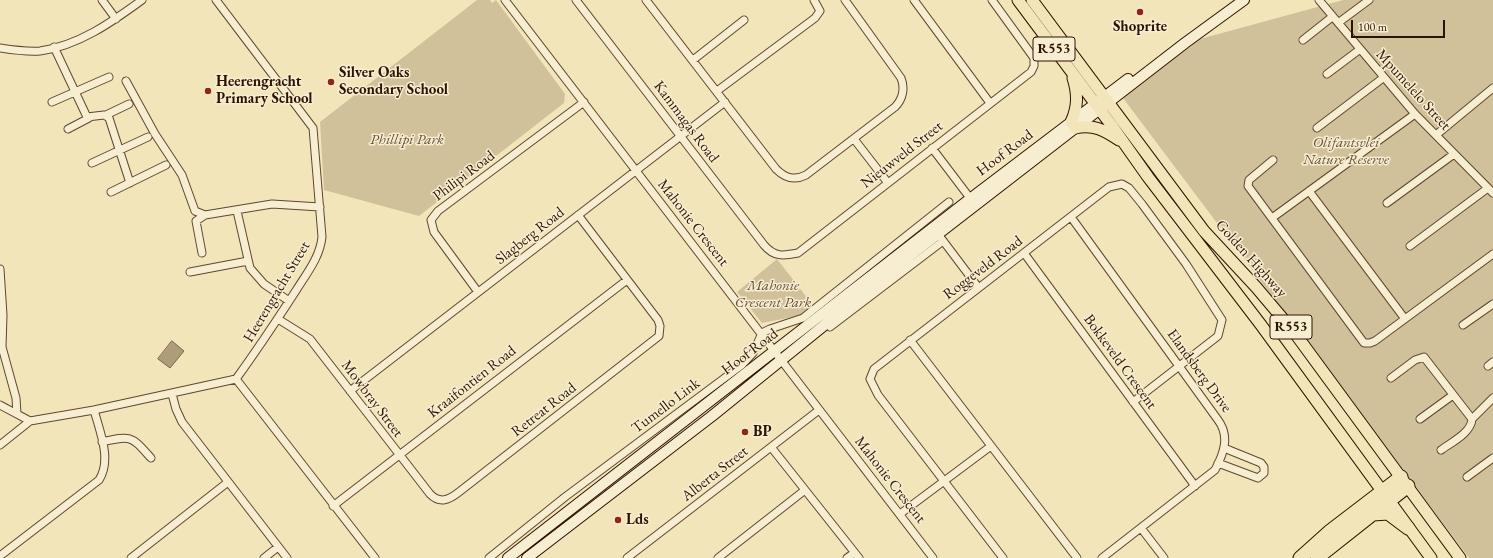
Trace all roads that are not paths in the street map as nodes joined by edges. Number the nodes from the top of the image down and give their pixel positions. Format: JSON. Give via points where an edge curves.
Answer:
{"nodes":[{"id":1,"x":102,"y":0,"type":"edge"},
{"id":2,"x":142,"y":0,"type":"edge"},
{"id":3,"x":216,"y":0,"type":"edge"},
{"id":4,"x":505,"y":0,"type":"edge"},
{"id":5,"x":576,"y":0,"type":"edge"},
{"id":6,"x":646,"y":0,"type":"edge"},
{"id":7,"x":814,"y":0,"type":"edge"},
{"id":8,"x":914,"y":0,"type":"edge"},
{"id":9,"x":992,"y":0,"type":"edge"},
{"id":10,"x":1018,"y":0,"type":"edge"},
{"id":11,"x":1032,"y":0,"type":"edge"},
{"id":12,"x":1244,"y":0,"type":"edge"},
{"id":13,"x":1320,"y":0,"type":"edge"},
{"id":14,"x":1369,"y":0,"type":"edge"},
{"id":15,"x":848,"y":1,"type":"edge"},
{"id":16,"x":1332,"y":17,"type":"junction"},
{"id":17,"x":116,"y":18,"type":"junction"},
{"id":18,"x":744,"y":20,"type":"dead end"},
{"id":19,"x":1338,"y":23,"type":"junction"},
{"id":20,"x":1303,"y":40,"type":"dead end"},
{"id":21,"x":54,"y":47,"type":"junction"},
{"id":22,"x":0,"y":48,"type":"edge"},
{"id":23,"x":1359,"y":50,"type":"junction"},
{"id":24,"x":693,"y":60,"type":"junction"},
{"id":25,"x":1069,"y":70,"type":"junction"},
{"id":26,"x":1327,"y":74,"type":"dead end"},
{"id":27,"x":108,"y":77,"type":"dead end"},
{"id":28,"x":1383,"y":78,"type":"junction"},
{"id":29,"x":126,"y":81,"type":"dead end"},
{"id":30,"x":1493,"y":88,"type":"edge"},
{"id":31,"x":717,"y":91,"type":"junction"},
{"id":32,"x":75,"y":92,"type":"junction"},
{"id":33,"x":52,"y":102,"type":"dead end"},
{"id":34,"x":584,"y":102,"type":"junction"},
{"id":35,"x":725,"y":102,"type":"junction"},
{"id":36,"x":1102,"y":102,"type":"junction"},
{"id":37,"x":990,"y":103,"type":"junction"},
{"id":38,"x":130,"y":104,"type":"dead end"},
{"id":39,"x":1415,"y":114,"type":"junction"},
{"id":40,"x":106,"y":115,"type":"junction"},
{"id":41,"x":89,"y":118,"type":"junction"},
{"id":42,"x":1073,"y":125,"type":"junction"},
{"id":43,"x":1317,"y":128,"type":"dead end"},
{"id":44,"x":68,"y":129,"type":"dead end"},
{"id":45,"x":1436,"y":135,"type":"junction"},
{"id":46,"x":680,"y":136,"type":"junction"},
{"id":47,"x":148,"y":137,"type":"dead end"},
{"id":48,"x":854,"y":139,"type":"junction"},
{"id":49,"x":1126,"y":146,"type":"junction"},
{"id":50,"x":932,"y":148,"type":"junction"},
{"id":51,"x":119,"y":150,"type":"junction"},
{"id":52,"x":1454,"y":154,"type":"junction"},
{"id":53,"x":1273,"y":160,"type":"dead end"},
{"id":54,"x":92,"y":163,"type":"dead end"},
{"id":55,"x":166,"y":165,"type":"dead end"},
{"id":56,"x":636,"y":171,"type":"junction"},
{"id":57,"x":130,"y":183,"type":"junction"},
{"id":58,"x":888,"y":183,"type":"junction"},
{"id":59,"x":1309,"y":190,"type":"junction"},
{"id":60,"x":1490,"y":191,"type":"edge"},
{"id":61,"x":111,"y":192,"type":"dead end"},
{"id":62,"x":949,"y":202,"type":"dead end"},
{"id":63,"x":973,"y":202,"type":"junction"},
{"id":64,"x":1387,"y":204,"type":"dead end"},
{"id":65,"x":320,"y":207,"type":"junction"},
{"id":66,"x":237,"y":211,"type":"junction"},
{"id":67,"x":205,"y":215,"type":"junction"},
{"id":68,"x":578,"y":215,"type":"junction"},
{"id":69,"x":1071,"y":217,"type":"junction"},
{"id":70,"x":1272,"y":218,"type":"junction"},
{"id":71,"x":938,"y":234,"type":"junction"},
{"id":72,"x":1410,"y":246,"type":"dead end"},
{"id":73,"x":202,"y":253,"type":"dead end"},
{"id":74,"x":1024,"y":253,"type":"junction"},
{"id":75,"x":1493,"y":254,"type":"edge"},
{"id":76,"x":778,"y":256,"type":"joint"},
{"id":77,"x":248,"y":261,"type":"junction"},
{"id":78,"x":0,"y":269,"type":"edge"},
{"id":79,"x":190,"y":272,"type":"dead end"},
{"id":80,"x":627,"y":280,"type":"junction"},
{"id":81,"x":978,"y":287,"type":"junction"},
{"id":82,"x":478,"y":292,"type":"junction"},
{"id":83,"x":1,"y":299,"type":"edge"},
{"id":84,"x":289,"y":301,"type":"junction"},
{"id":85,"x":1493,"y":304,"type":"edge"},
{"id":86,"x":278,"y":319,"type":"junction"},
{"id":87,"x":1405,"y":319,"type":"junction"},
{"id":88,"x":1463,"y":325,"type":"dead end"},
{"id":89,"x":830,"y":327,"type":"dead end"},
{"id":90,"x":762,"y":333,"type":"junction"},
{"id":91,"x":910,"y":340,"type":"junction"},
{"id":92,"x":775,"y":352,"type":"junction"},
{"id":93,"x":782,"y":361,"type":"junction"},
{"id":94,"x":1180,"y":366,"type":"junction"},
{"id":95,"x":1391,"y":378,"type":"dead end"},
{"id":96,"x":236,"y":379,"type":"junction"},
{"id":97,"x":350,"y":391,"type":"junction"},
{"id":98,"x":172,"y":394,"type":"junction"},
{"id":99,"x":1453,"y":395,"type":"junction"},
{"id":100,"x":1493,"y":398,"type":"edge"},
{"id":101,"x":1133,"y":402,"type":"junction"},
{"id":102,"x":0,"y":405,"type":"edge"},
{"id":103,"x":94,"y":410,"type":"junction"},
{"id":104,"x":819,"y":410,"type":"junction"},
{"id":105,"x":17,"y":414,"type":"junction"},
{"id":106,"x":1420,"y":419,"type":"dead end"},
{"id":107,"x":1472,"y":419,"type":"junction"},
{"id":108,"x":30,"y":422,"type":"junction"},
{"id":109,"x":102,"y":442,"type":"junction"},
{"id":110,"x":0,"y":445,"type":"edge"},
{"id":111,"x":991,"y":446,"type":"junction"},
{"id":112,"x":771,"y":447,"type":"junction"},
{"id":113,"x":1224,"y":448,"type":"junction"},
{"id":114,"x":1441,"y":450,"type":"dead end"},
{"id":115,"x":399,"y":456,"type":"junction"},
{"id":116,"x":151,"y":458,"type":"dead end"},
{"id":117,"x":1493,"y":458,"type":"edge"},
{"id":118,"x":1218,"y":463,"type":"junction"},
{"id":119,"x":1467,"y":477,"type":"dead end"},
{"id":120,"x":943,"y":481,"type":"junction"},
{"id":121,"x":228,"y":482,"type":"junction"},
{"id":122,"x":1405,"y":482,"type":"junction"},
{"id":123,"x":1195,"y":486,"type":"junction"},
{"id":124,"x":805,"y":490,"type":"junction"},
{"id":125,"x":1387,"y":496,"type":"junction"},
{"id":126,"x":441,"y":501,"type":"joint"},
{"id":127,"x":333,"y":506,"type":"junction"},
{"id":128,"x":900,"y":514,"type":"junction"},
{"id":129,"x":1372,"y":514,"type":"junction"},
{"id":130,"x":1141,"y":528,"type":"junction"},
{"id":131,"x":1408,"y":528,"type":"junction"},
{"id":132,"x":278,"y":547,"type":"junction"},
{"id":133,"x":856,"y":555,"type":"edge"},
{"id":134,"x":0,"y":556,"type":"edge"},
{"id":135,"x":131,"y":558,"type":"edge"},
{"id":136,"x":264,"y":558,"type":"edge"},
{"id":137,"x":287,"y":558,"type":"edge"},
{"id":138,"x":374,"y":558,"type":"edge"},
{"id":139,"x":489,"y":558,"type":"edge"},
{"id":140,"x":508,"y":558,"type":"edge"},
{"id":141,"x":528,"y":558,"type":"edge"},
{"id":142,"x":627,"y":558,"type":"edge"},
{"id":143,"x":718,"y":558,"type":"edge"},
{"id":144,"x":847,"y":558,"type":"edge"},
{"id":145,"x":933,"y":558,"type":"edge"},
{"id":146,"x":1003,"y":558,"type":"edge"},
{"id":147,"x":1077,"y":558,"type":"edge"},
{"id":148,"x":1102,"y":558,"type":"edge"},
{"id":149,"x":1164,"y":558,"type":"edge"},
{"id":150,"x":1300,"y":558,"type":"edge"},
{"id":151,"x":1317,"y":558,"type":"edge"},
{"id":152,"x":1431,"y":558,"type":"edge"},
{"id":153,"x":1460,"y":558,"type":"edge"}],
"edges":[{"from":1,"to":17,"type":"street"},
{"from":2,"to":17,"type":"street"},
{"from":3,"to":65,"type":"street","name":"Heerengracht Street","via":[[312,125]]},
{"from":4,"to":34,"type":"street","name":"Mahonie Crescent"},
{"from":5,"to":46,"type":"street","name":"Kammagas Road"},
{"from":6,"to":24,"type":"street"},
{"from":7,"to":31,"type":"street","via":[[820,10],[815,18]]},
{"from":8,"to":37,"type":"street"},
{"from":9,"to":37,"type":"street","name":"Nieuwveld Street","via":[[1032,55],[1034,63],[1030,74]]},
{"from":10,"to":25,"type":"main road","name":"Golden Highway","number":"R553"},
{"from":11,"to":36,"type":"main road","name":"Golden Highway","number":"R553"},
{"from":12,"to":36,"type":"main road","name":"Hoof Road","via":[[1184,43],[1158,57]]},
{"from":13,"to":16,"type":"street","name":"Mpumelelo Street"},
{"from":14,"to":19,"type":"street"},
{"from":15,"to":48,"type":"street","via":[[901,78],[903,90],[898,104]]},
{"from":16,"to":19,"type":"street","name":"Mpumelelo Street"},
{"from":16,"to":20,"type":"street"},
{"from":17,"to":21,"type":"street","via":[[89,34]]},
{"from":18,"to":24,"type":"street"},
{"from":19,"to":23,"type":"street","name":"Mpumelelo Street"},
{"from":21,"to":22,"type":"street","via":[[31,51]]},
{"from":21,"to":32,"type":"street"},
{"from":23,"to":26,"type":"street"},
{"from":23,"to":28,"type":"street","name":"Mpumelelo Street"},
{"from":24,"to":31,"type":"street"},
{"from":25,"to":36,"type":"main road","name":"Golden Highway","number":"R553"},
{"from":25,"to":42,"type":"main road","via":[[1077,96]]},
{"from":27,"to":32,"type":"street"},
{"from":28,"to":39,"type":"street","name":"Mpumelelo Street"},
{"from":28,"to":43,"type":"street"},
{"from":29,"to":67,"type":"street","via":[[182,174],[195,211]]},
{"from":30,"to":45,"type":"street"},
{"from":31,"to":35,"type":"street"},
{"from":32,"to":33,"type":"street"},
{"from":32,"to":41,"type":"street"},
{"from":34,"to":56,"type":"street","name":"Mahonie Crescent"},
{"from":34,"to":82,"type":"street","name":"Philipi Road","via":[[438,210],[431,220],[434,232]]},
{"from":35,"to":46,"type":"street","name":"Slagberg Road"},
{"from":35,"to":48,"type":"street","via":[[776,169],[787,177],[806,175]]},
{"from":36,"to":42,"type":"main road","name":"Hoof Road"},
{"from":36,"to":49,"type":"main road","name":"Golden Highway","number":"R553"},
{"from":36,"to":122,"type":"main road","name":"Golden Highway","number":"R553","via":[[1204,231],[1294,332]]},
{"from":37,"to":50,"type":"street","name":"Nieuwveld Street"},
{"from":38,"to":40,"type":"street"},
{"from":39,"to":45,"type":"street","name":"Mpumelelo Street"},
{"from":39,"to":59,"type":"street"},
{"from":40,"to":41,"type":"street"},
{"from":40,"to":51,"type":"street"},
{"from":41,"to":44,"type":"street"},
{"from":42,"to":49,"type":"main road","via":[[1096,126]]},
{"from":42,"to":63,"type":"main road","name":"Hoof Road"},
{"from":45,"to":52,"type":"street","name":"Mpumelelo Street"},
{"from":46,"to":56,"type":"street","name":"Slagberg Road"},
{"from":46,"to":76,"type":"street","name":"Kammagas Road","via":[[764,245]]},
{"from":47,"to":51,"type":"street"},
{"from":48,"to":58,"type":"street"},
{"from":49,"to":125,"type":"main road","name":"Golden Highway","number":"R553"},
{"from":50,"to":58,"type":"street","name":"Nieuwveld Street"},
{"from":50,"to":63,"type":"street"},
{"from":51,"to":54,"type":"street"},
{"from":51,"to":57,"type":"street"},
{"from":52,"to":60,"type":"street","name":"Mpumelelo Street"},
{"from":52,"to":64,"type":"street"},
{"from":53,"to":70,"type":"street","via":[[1247,184]]},
{"from":55,"to":57,"type":"street"},
{"from":56,"to":68,"type":"street","name":"Slagberg Road"},
{"from":56,"to":90,"type":"street","name":"Mahonie Crescent"},
{"from":57,"to":61,"type":"street"},
{"from":58,"to":76,"type":"street","name":"Nieuwveld Street","via":[[798,253]]},
{"from":59,"to":70,"type":"street"},
{"from":59,"to":87,"type":"street"},
{"from":60,"to":72,"type":"street"},
{"from":62,"to":90,"type":"street","via":[[803,318]]},
{"from":63,"to":71,"type":"main road","name":"Hoof Road"},
{"from":65,"to":66,"type":"street","via":[[272,204]]},
{"from":65,"to":84,"type":"street","name":"Heerengracht Street","via":[[322,237],[319,252]]},
{"from":66,"to":67,"type":"street"},
{"from":66,"to":77,"type":"street"},
{"from":67,"to":73,"type":"street","via":[[196,221]]},
{"from":68,"to":80,"type":"street"},
{"from":68,"to":82,"type":"street","name":"Slagberg Road"},
{"from":69,"to":74,"type":"street","name":"Roggeveld Road"},
{"from":69,"to":94,"type":"street","name":"Elandsberg Drive"},
{"from":69,"to":94,"type":"street","name":"Roggeveld Road","via":[[1109,187],[1119,184],[1129,188],[1142,204],[1221,316],[1222,325],[1218,336]]},
{"from":70,"to":87,"type":"street","via":[[1364,342],[1373,342]]},
{"from":71,"to":81,"type":"street"},
{"from":71,"to":89,"type":"street"},
{"from":71,"to":92,"type":"main road","name":"Hoof Road"},
{"from":71,"to":93,"type":"main road","name":"Hoof Road"},
{"from":74,"to":81,"type":"street","name":"Roggeveld Road"},
{"from":74,"to":101,"type":"street","name":"Bokkeveld Crescent"},
{"from":75,"to":87,"type":"street"},
{"from":77,"to":79,"type":"street"},
{"from":77,"to":84,"type":"street","via":[[258,279]]},
{"from":78,"to":83,"type":"street"},
{"from":80,"to":115,"type":"street","name":"Kraaifontien Road"},
{"from":80,"to":126,"type":"street","name":"Retreat Road","via":[[658,320],[660,333],[657,339],[459,492]]},
{"from":81,"to":91,"type":"street","name":"Roggeveld Road"},
{"from":82,"to":97,"type":"street","name":"Slagberg Road"},
{"from":83,"to":105,"type":"street","via":[[2,347],[16,398]]},
{"from":84,"to":86,"type":"street","name":"Heerengracht Street"},
{"from":85,"to":88,"type":"street"},
{"from":86,"to":96,"type":"street","name":"Heerengracht Street"},
{"from":86,"to":97,"type":"street","name":"Mowbray Street","via":[[310,339]]},
{"from":90,"to":92,"type":"street","name":"Mahonie Crescent"},
{"from":90,"to":139,"type":"street","name":"Tumello Link","via":[[753,353],[742,365]]},
{"from":91,"to":111,"type":"street"},
{"from":91,"to":120,"type":"street","name":"Roggeveld Road","via":[[877,366],[870,379],[878,395]]},
{"from":92,"to":93,"type":"street","name":"Mahonie Crescent"},
{"from":92,"to":140,"type":"main road","name":"Hoof Road"},
{"from":93,"to":104,"type":"street","name":"Mahonie Crescent"},
{"from":93,"to":141,"type":"main road","name":"Hoof Road"},
{"from":94,"to":101,"type":"street"},
{"from":94,"to":113,"type":"street","name":"Elandsberg Drive","via":[[1223,427]]},
{"from":95,"to":99,"type":"street","via":[[1415,360],[1424,357]]},
{"from":96,"to":98,"type":"street"},
{"from":96,"to":127,"type":"street"},
{"from":97,"to":115,"type":"street","name":"Mowbray Street"},
{"from":98,"to":103,"type":"street"},
{"from":98,"to":121,"type":"street","via":[[182,422]]},
{"from":99,"to":106,"type":"street"},
{"from":99,"to":107,"type":"street"},
{"from":100,"to":107,"type":"street"},
{"from":101,"to":123,"type":"street","name":"Bokkeveld Crescent"},
{"from":102,"to":105,"type":"street"},
{"from":103,"to":108,"type":"street"},
{"from":103,"to":109,"type":"street"},
{"from":104,"to":112,"type":"street","name":"Alberta Street"},
{"from":104,"to":128,"type":"street","name":"Mahonie Crescent"},
{"from":105,"to":108,"type":"street"},
{"from":107,"to":114,"type":"street","via":[[1467,431]]},
{"from":108,"to":110,"type":"street"},
{"from":109,"to":116,"type":"street","via":[[130,438]]},
{"from":109,"to":134,"type":"street","via":[[105,466],[99,480]]},
{"from":111,"to":120,"type":"street"},
{"from":111,"to":147,"type":"street"},
{"from":112,"to":124,"type":"street"},
{"from":112,"to":142,"type":"street","name":"Alberta Street"},
{"from":113,"to":118,"type":"street","name":"Elandsberg Drive"},
{"from":113,"to":118,"type":"street","via":[[1260,464],[1264,467],[1264,473],[1258,478]]},
{"from":115,"to":126,"type":"street","name":"Mowbray Street","via":[[430,494]]},
{"from":115,"to":127,"type":"street","name":"Kraaifontien Road"},
{"from":117,"to":119,"type":"street"},
{"from":118,"to":123,"type":"street","name":"Elandsberg Drive","via":[[1212,473]]},
{"from":120,"to":128,"type":"street"},
{"from":120,"to":146,"type":"street"},
{"from":121,"to":132,"type":"street"},
{"from":121,"to":135,"type":"street"},
{"from":122,"to":125,"type":"highway"},
{"from":122,"to":153,"type":"main road","name":"Golden Highway","number":"R553"},
{"from":123,"to":130,"type":"street","name":"Elandsberg Drive"},
{"from":124,"to":133,"type":"street"},
{"from":124,"to":143,"type":"street"},
{"from":125,"to":129,"type":"highway"},
{"from":125,"to":131,"type":"main road","name":"Golden Highway","number":"R553"},
{"from":125,"to":150,"type":"highway","via":[[1329,532]]},
{"from":127,"to":138,"type":"street"},
{"from":128,"to":145,"type":"street","name":"Mahonie Crescent"},
{"from":129,"to":131,"type":"highway","via":[[1388,513]]},
{"from":129,"to":151,"type":"highway"},
{"from":130,"to":148,"type":"street","name":"Elandsberg Drive"},
{"from":130,"to":149,"type":"street"},
{"from":131,"to":152,"type":"main road","name":"Golden Highway","number":"R553"},
{"from":132,"to":136,"type":"street"},
{"from":132,"to":137,"type":"street"},
{"from":133,"to":144,"type":"street"}]}
